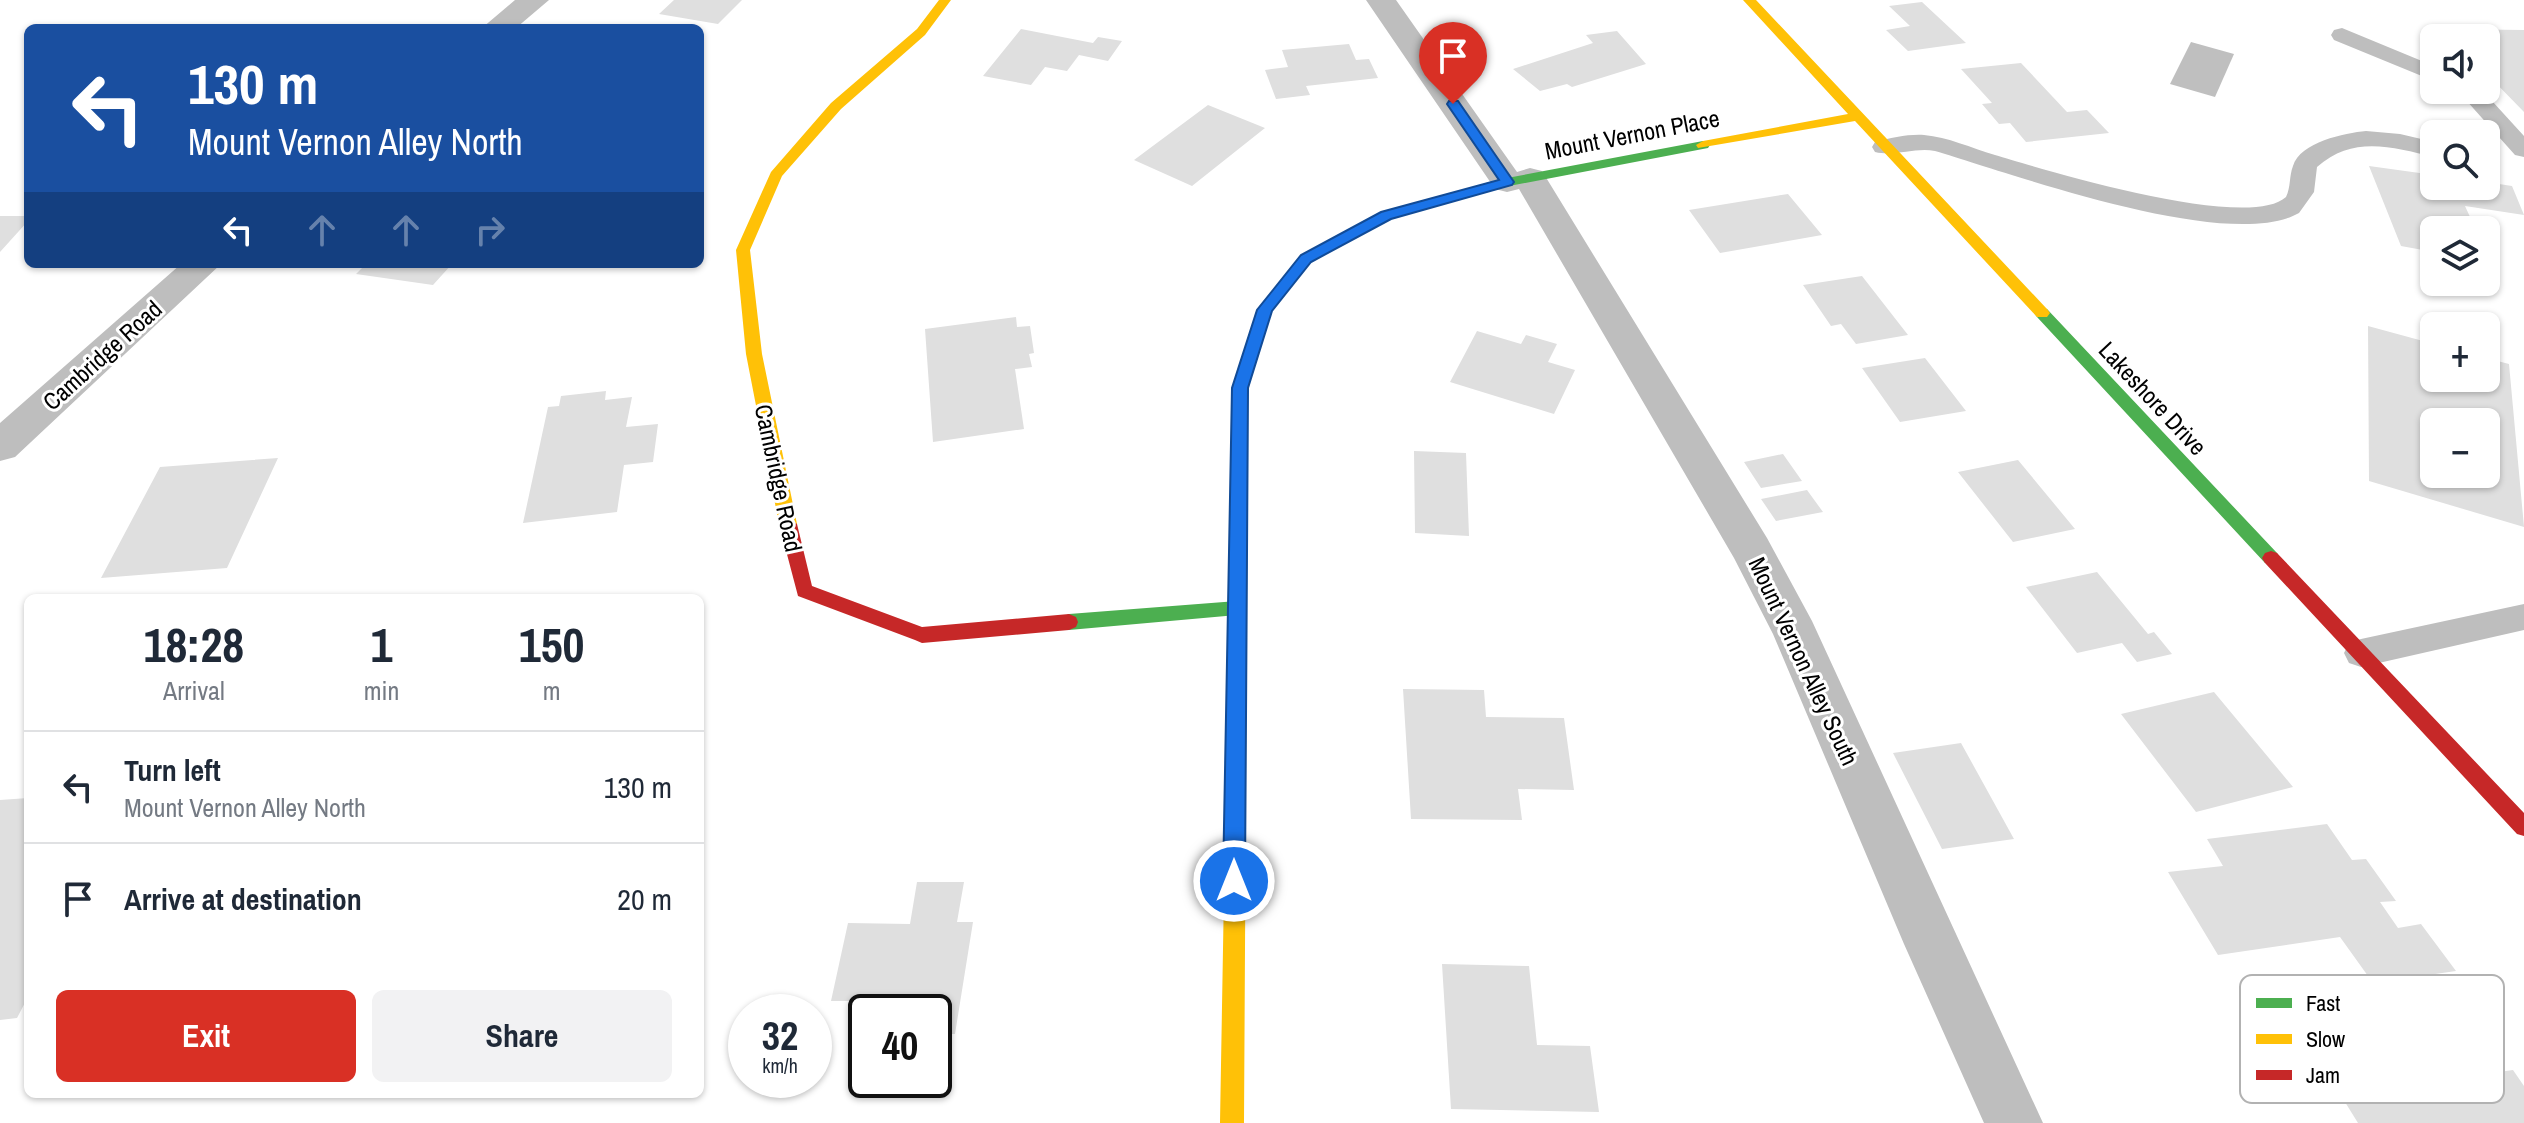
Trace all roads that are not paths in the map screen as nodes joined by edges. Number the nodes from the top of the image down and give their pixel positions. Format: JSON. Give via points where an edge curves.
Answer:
{"nodes":[{"id":1,"x":534,"y":0,"type":"edge"},
{"id":2,"x":945,"y":0,"type":"edge"},
{"id":3,"x":1381,"y":0,"type":"edge"},
{"id":4,"x":1749,"y":0,"type":"edge"},
{"id":5,"x":502,"y":24,"type":"edge"},
{"id":6,"x":2342,"y":35,"type":"dead end"},
{"id":7,"x":2420,"y":68,"type":"edge"},
{"id":8,"x":2482,"y":104,"type":"edge"},
{"id":9,"x":1855,"y":117,"type":"junction"},
{"id":10,"x":2420,"y":145,"type":"edge"},
{"id":11,"x":1884,"y":147,"type":"junction"},
{"id":12,"x":2524,"y":150,"type":"edge"},
{"id":13,"x":1518,"y":180,"type":"junction"},
{"id":14,"x":199,"y":268,"type":"edge"},
{"id":15,"x":0,"y":446,"type":"edge"},
{"id":16,"x":1237,"y":608,"type":"junction"},
{"id":17,"x":2524,"y":617,"type":"edge"},
{"id":18,"x":2361,"y":653,"type":"junction"},
{"id":19,"x":2524,"y":827,"type":"edge"},
{"id":20,"x":1232,"y":1123,"type":"edge"},
{"id":21,"x":2014,"y":1123,"type":"edge"}],
"edges":[{"from":1,"to":5,"type":"street"},
{"from":2,"to":16,"type":"street","name":"Cambridge Road","via":[[921,32],[836,106],[776,175],[743,250],[754,354],[804,591],[922,635]]},
{"from":3,"to":13,"type":"street","name":"Mount Vernon Alley South"},
{"from":4,"to":9,"type":"street","name":"Lakeshore Drive"},
{"from":6,"to":7,"type":"lane"},
{"from":8,"to":12,"type":"lane"},
{"from":9,"to":11,"type":"street","name":"Lakeshore Drive"},
{"from":9,"to":13,"type":"street","name":"Mount Vernon Place"},
{"from":10,"to":11,"type":"lane","via":[[2403,140],[2342,140],[2319,149],[2305,165],[2299,200],[2285,211],[2248,218],[2120,195],[1922,142]]},
{"from":11,"to":18,"type":"street","name":"Lakeshore Drive"},
{"from":13,"to":16,"type":"street","name":"Mount Vernon Place","via":[[1386,216],[1306,259],[1265,310],[1240,388]]},
{"from":13,"to":21,"type":"street","name":"Mount Vernon Alley South","via":[[1752,550],[1796,634]]},
{"from":14,"to":15,"type":"street","name":"Cambridge Road"},
{"from":16,"to":20,"type":"street","name":"Mount Vernon Place"},
{"from":17,"to":18,"type":"lane"},
{"from":18,"to":19,"type":"street","name":"Lakeshore Drive"}]}
